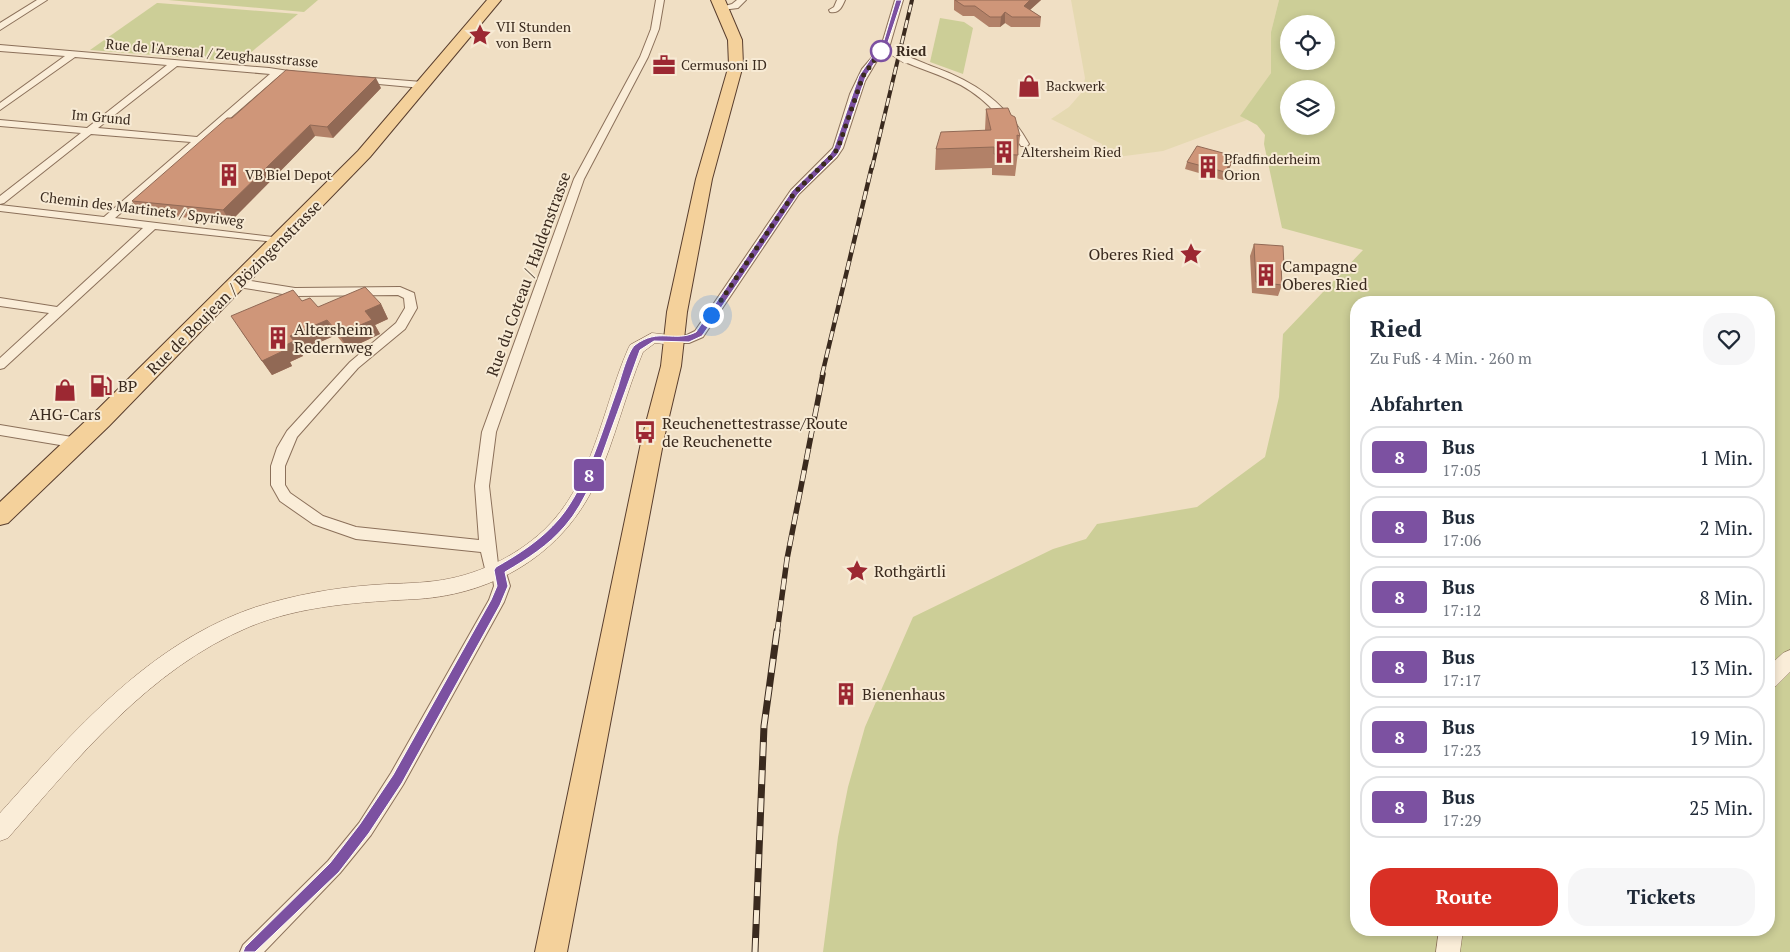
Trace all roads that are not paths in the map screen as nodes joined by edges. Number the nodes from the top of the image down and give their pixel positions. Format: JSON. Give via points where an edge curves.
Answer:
{"nodes":[{"id":1,"x":43,"y":0,"type":"edge"},
{"id":2,"x":494,"y":0,"type":"edge"},
{"id":3,"x":660,"y":0,"type":"edge"},
{"id":4,"x":742,"y":0,"type":"edge"},
{"id":5,"x":841,"y":0,"type":"edge"},
{"id":6,"x":899,"y":0,"type":"edge"},
{"id":7,"x":720,"y":4,"type":"edge"},
{"id":8,"x":833,"y":10,"type":"dead end"},
{"id":9,"x":0,"y":27,"type":"edge"},
{"id":10,"x":0,"y":48,"type":"edge"},
{"id":11,"x":890,"y":50,"type":"junction"},
{"id":12,"x":74,"y":54,"type":"junction"},
{"id":13,"x":175,"y":63,"type":"junction"},
{"id":14,"x":278,"y":72,"type":"junction"},
{"id":15,"x":306,"y":76,"type":"edge"},
{"id":16,"x":354,"y":80,"type":"edge"},
{"id":17,"x":422,"y":86,"type":"junction"},
{"id":18,"x":0,"y":107,"type":"edge"},
{"id":19,"x":0,"y":123,"type":"edge"},
{"id":20,"x":90,"y":130,"type":"junction"},
{"id":21,"x":200,"y":140,"type":"junction"},
{"id":22,"x":1024,"y":144,"type":"dead end"},
{"id":23,"x":0,"y":201,"type":"edge"},
{"id":24,"x":0,"y":208,"type":"edge"},
{"id":25,"x":108,"y":219,"type":"junction"},
{"id":26,"x":152,"y":226,"type":"junction"},
{"id":27,"x":281,"y":241,"type":"junction"},
{"id":28,"x":238,"y":283,"type":"junction"},
{"id":29,"x":0,"y":302,"type":"edge"},
{"id":30,"x":59,"y":311,"type":"junction"},
{"id":31,"x":674,"y":340,"type":"junction"},
{"id":32,"x":0,"y":365,"type":"edge"},
{"id":33,"x":0,"y":430,"type":"edge"},
{"id":34,"x":78,"y":443,"type":"junction"},
{"id":35,"x":0,"y":516,"type":"edge"},
{"id":36,"x":487,"y":547,"type":"junction"},
{"id":37,"x":496,"y":572,"type":"junction"},
{"id":38,"x":1790,"y":659,"type":"edge"},
{"id":39,"x":1775,"y":673,"type":"edge"},
{"id":40,"x":0,"y":830,"type":"edge"},
{"id":41,"x":1450,"y":936,"type":"edge"},
{"id":42,"x":250,"y":952,"type":"edge"},
{"id":43,"x":551,"y":952,"type":"edge"},
{"id":44,"x":1448,"y":952,"type":"edge"}],
"edges":[{"from":1,"to":9,"type":"street"},
{"from":2,"to":17,"type":"main road","name":"Rue de Boujean / Bözingenstrasse"},
{"from":3,"to":36,"type":"street","name":"Rue du Coteau / Haldenstrasse","via":[[655,29],[644,58],[579,179],[489,432],[482,486]]},
{"from":4,"to":7,"type":"street","via":[[735,6]]},
{"from":5,"to":8,"type":"street","via":[[838,8]]},
{"from":6,"to":11,"type":"street","via":[[885,42]]},
{"from":7,"to":31,"type":"main road","via":[[735,40],[736,65],[704,179]]},
{"from":10,"to":12,"type":"street","name":"Rue de l'Arsenal / Zeughausstrasse"},
{"from":11,"to":22,"type":"street","bridge":true,"via":[[972,87],[1014,126]]},
{"from":11,"to":31,"type":"street","via":[[874,58],[863,76],[833,155],[795,192],[699,334],[689,339]]},
{"from":12,"to":13,"type":"street","name":"Rue de l'Arsenal / Zeughausstrasse"},
{"from":12,"to":18,"type":"street"},
{"from":13,"to":14,"type":"street","name":"Rue de l'Arsenal / Zeughausstrasse"},
{"from":13,"to":20,"type":"street"},
{"from":14,"to":15,"type":"street","name":"Rue de l'Arsenal / Zeughausstrasse"},
{"from":14,"to":21,"type":"street"},
{"from":16,"to":17,"type":"street"},
{"from":17,"to":27,"type":"main road","name":"Rue de Boujean / Bözingenstrasse","via":[[364,154]]},
{"from":19,"to":20,"type":"street","name":"Im Grund"},
{"from":20,"to":21,"type":"street","name":"Im Grund"},
{"from":20,"to":23,"type":"street"},
{"from":21,"to":25,"type":"street"},
{"from":24,"to":25,"type":"street","name":"Chemin des Martinets / Spyriweg"},
{"from":25,"to":26,"type":"street","name":"Chemin des Martinets / Spyriweg"},
{"from":26,"to":27,"type":"street","name":"Chemin des Martinets / Spyriweg"},
{"from":26,"to":30,"type":"street"},
{"from":27,"to":28,"type":"main road","name":"Rue de Boujean / Bözingenstrasse"},
{"from":28,"to":34,"type":"main road","name":"Rue de Boujean / Bözingenstrasse"},
{"from":28,"to":36,"type":"street","via":[[316,293],[400,291],[410,296],[411,308],[401,326],[354,366],[292,434],[278,466],[278,485],[285,497],[318,520],[356,533]]},
{"from":29,"to":30,"type":"street"},
{"from":30,"to":32,"type":"street"},
{"from":31,"to":37,"type":"street","via":[[652,338],[636,349],[595,462],[576,504],[547,538]]},
{"from":31,"to":43,"type":"main road"},
{"from":33,"to":34,"type":"street"},
{"from":34,"to":35,"type":"main road","name":"Rue de Boujean / Bözingenstrasse"},
{"from":36,"to":37,"type":"street","name":"Rue du Coteau / Haldenstrasse"},
{"from":37,"to":40,"type":"street","via":[[437,588],[364,593],[296,604],[227,628],[188,650],[136,689],[98,724]]},
{"from":37,"to":42,"type":"street","name":"Rue du Coteau / Haldenstrasse","via":[[502,586],[496,602],[392,787],[334,868]]},
{"from":38,"to":39,"type":"street"},
{"from":41,"to":44,"type":"street"}]}
